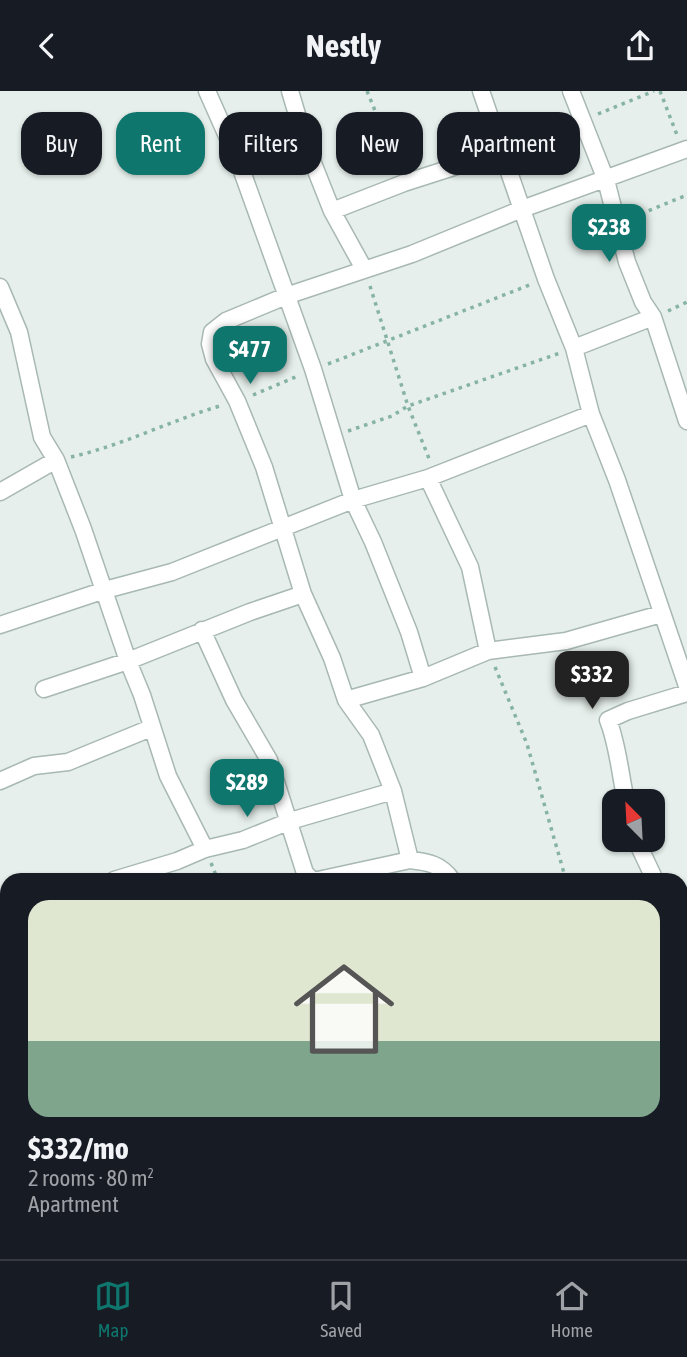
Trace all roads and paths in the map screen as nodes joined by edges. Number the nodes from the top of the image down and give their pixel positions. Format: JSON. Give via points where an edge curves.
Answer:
{"nodes":[{"id":1,"x":207,"y":91,"type":"edge"},
{"id":2,"x":290,"y":91,"type":"edge"},
{"id":3,"x":367,"y":91,"type":"edge"},
{"id":4,"x":481,"y":91,"type":"edge"},
{"id":5,"x":572,"y":91,"type":"edge"},
{"id":6,"x":660,"y":91,"type":"edge"},
{"id":7,"x":488,"y":112,"type":"edge"},
{"id":8,"x":686,"y":154,"type":"edge"},
{"id":9,"x":437,"y":172,"type":"edge"},
{"id":10,"x":509,"y":175,"type":"edge"},
{"id":11,"x":606,"y":180,"type":"junction"},
{"id":12,"x":404,"y":183,"type":"junction"},
{"id":13,"x":687,"y":195,"type":"edge"},
{"id":14,"x":522,"y":209,"type":"junction"},
{"id":15,"x":332,"y":211,"type":"junction"},
{"id":16,"x":618,"y":223,"type":"junction"},
{"id":17,"x":364,"y":269,"type":"junction"},
{"id":18,"x":546,"y":279,"type":"junction"},
{"id":19,"x":0,"y":287,"type":"edge"},
{"id":20,"x":286,"y":296,"type":"junction"},
{"id":21,"x":653,"y":317,"type":"junction"},
{"id":22,"x":388,"y":341,"type":"junction"},
{"id":23,"x":574,"y":348,"type":"junction"},
{"id":24,"x":313,"y":369,"type":"junction"},
{"id":25,"x":237,"y":401,"type":"junction"},
{"id":26,"x":408,"y":406,"type":"junction"},
{"id":27,"x":591,"y":414,"type":"junction"},
{"id":28,"x":687,"y":421,"type":"edge"},
{"id":29,"x":333,"y":437,"type":"junction"},
{"id":30,"x":56,"y":460,"type":"junction"},
{"id":31,"x":428,"y":478,"type":"junction"},
{"id":32,"x":0,"y":492,"type":"edge"},
{"id":33,"x":353,"y":500,"type":"junction"},
{"id":34,"x":284,"y":529,"type":"junction"},
{"id":35,"x":105,"y":590,"type":"junction"},
{"id":36,"x":303,"y":594,"type":"junction"},
{"id":37,"x":661,"y":614,"type":"junction"},
{"id":38,"x":0,"y":625,"type":"edge"},
{"id":39,"x":202,"y":630,"type":"junction"},
{"id":40,"x":488,"y":651,"type":"junction"},
{"id":41,"x":128,"y":661,"type":"junction"},
{"id":42,"x":422,"y":678,"type":"junction"},
{"id":43,"x":687,"y":686,"type":"edge"},
{"id":44,"x":44,"y":689,"type":"dead end"},
{"id":45,"x":687,"y":693,"type":"edge"},
{"id":46,"x":346,"y":700,"type":"junction"},
{"id":47,"x":151,"y":728,"type":"junction"},
{"id":48,"x":0,"y":781,"type":"edge"},
{"id":49,"x":623,"y":789,"type":"edge"},
{"id":50,"x":393,"y":791,"type":"junction"},
{"id":51,"x":290,"y":821,"type":"junction"},
{"id":52,"x":205,"y":849,"type":"junction"},
{"id":53,"x":642,"y":852,"type":"edge"},
{"id":54,"x":410,"y":860,"type":"junction"},
{"id":55,"x":137,"y":873,"type":"edge"},
{"id":56,"x":305,"y":873,"type":"edge"},
{"id":57,"x":350,"y":873,"type":"edge"},
{"id":58,"x":446,"y":873,"type":"edge"},
{"id":59,"x":564,"y":873,"type":"edge"},
{"id":60,"x":652,"y":873,"type":"edge"}],
"edges":[{"from":1,"to":20,"type":"street","via":[[239,163]]},
{"from":2,"to":15,"type":"street"},
{"from":3,"to":12,"type":"path"},
{"from":4,"to":7,"type":"street"},
{"from":5,"to":11,"type":"street"},
{"from":6,"to":8,"type":"path"},
{"from":8,"to":11,"type":"street"},
{"from":9,"to":12,"type":"street"},
{"from":10,"to":14,"type":"street"},
{"from":11,"to":14,"type":"street"},
{"from":11,"to":16,"type":"street"},
{"from":12,"to":15,"type":"street"},
{"from":13,"to":16,"type":"path"},
{"from":14,"to":17,"type":"street","via":[[454,239]]},
{"from":14,"to":18,"type":"street"},
{"from":15,"to":17,"type":"street"},
{"from":16,"to":21,"type":"street","via":[[630,269]]},
{"from":17,"to":20,"type":"street"},
{"from":17,"to":22,"type":"path"},
{"from":18,"to":22,"type":"path"},
{"from":18,"to":23,"type":"street"},
{"from":19,"to":30,"type":"street","via":[[19,332],[43,437]]},
{"from":20,"to":24,"type":"street"},
{"from":20,"to":25,"type":"street","via":[[226,321],[212,332],[214,359]]},
{"from":21,"to":23,"type":"street"},
{"from":21,"to":28,"type":"street"},
{"from":22,"to":24,"type":"path"},
{"from":22,"to":26,"type":"path"},
{"from":23,"to":26,"type":"path"},
{"from":23,"to":27,"type":"street"},
{"from":24,"to":25,"type":"path"},
{"from":24,"to":29,"type":"street"},
{"from":25,"to":30,"type":"path","via":[[104,449]]},
{"from":25,"to":34,"type":"street"},
{"from":26,"to":29,"type":"path"},
{"from":26,"to":31,"type":"path","via":[[433,471]]},
{"from":27,"to":31,"type":"street"},
{"from":27,"to":37,"type":"street"},
{"from":29,"to":33,"type":"street"},
{"from":30,"to":32,"type":"street"},
{"from":30,"to":35,"type":"street"},
{"from":31,"to":33,"type":"street"},
{"from":31,"to":40,"type":"street","via":[[470,567]]},
{"from":33,"to":34,"type":"street"},
{"from":33,"to":42,"type":"street","via":[[409,632]]},
{"from":34,"to":35,"type":"street","via":[[172,572]]},
{"from":34,"to":36,"type":"street"},
{"from":35,"to":38,"type":"street"},
{"from":35,"to":41,"type":"street"},
{"from":36,"to":39,"type":"street"},
{"from":36,"to":46,"type":"street"},
{"from":37,"to":40,"type":"street","via":[[566,641]]},
{"from":37,"to":43,"type":"street"},
{"from":39,"to":41,"type":"street"},
{"from":39,"to":51,"type":"street","via":[[269,761]]},
{"from":40,"to":42,"type":"street"},
{"from":40,"to":59,"type":"path","via":[[527,744]]},
{"from":41,"to":44,"type":"street"},
{"from":41,"to":47,"type":"street"},
{"from":42,"to":46,"type":"street"},
{"from":45,"to":49,"type":"street","via":[[608,720]]},
{"from":46,"to":50,"type":"street","via":[[371,735]]},
{"from":47,"to":48,"type":"street","via":[[68,762],[34,766]]},
{"from":47,"to":52,"type":"street","via":[[167,776]]},
{"from":50,"to":51,"type":"street"},
{"from":50,"to":54,"type":"street"},
{"from":51,"to":52,"type":"street"},
{"from":51,"to":56,"type":"street"},
{"from":52,"to":55,"type":"street"},
{"from":53,"to":60,"type":"street"},
{"from":54,"to":57,"type":"street"},
{"from":54,"to":58,"type":"street","via":[[430,862]]}]}
